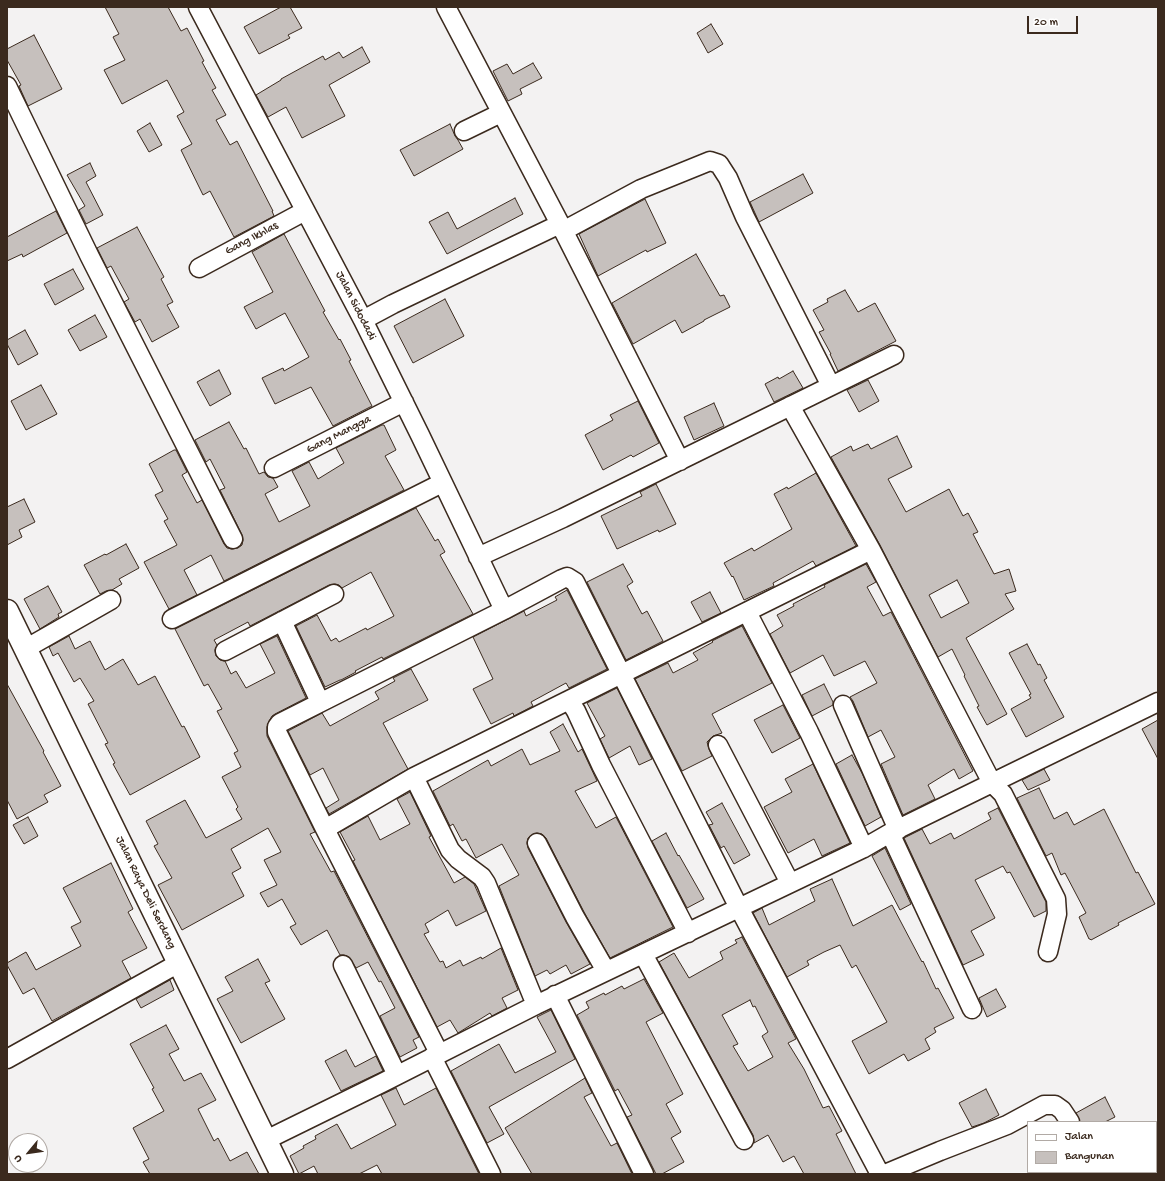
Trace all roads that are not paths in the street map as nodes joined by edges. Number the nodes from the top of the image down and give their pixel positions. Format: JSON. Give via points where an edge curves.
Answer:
{"nodes":[{"id":1,"x":198,"y":7,"type":"edge"},
{"id":2,"x":446,"y":7,"type":"edge"},
{"id":3,"x":7,"y":86,"type":"edge"},
{"id":4,"x":501,"y":113,"type":"junction"},
{"id":5,"x":464,"y":131,"type":"dead end"},
{"id":6,"x":306,"y":211,"type":"junction"},
{"id":7,"x":561,"y":228,"type":"junction"},
{"id":8,"x":199,"y":268,"type":"dead end"},
{"id":9,"x":362,"y":320,"type":"junction"},
{"id":10,"x":894,"y":355,"type":"dead end"},
{"id":11,"x":831,"y":386,"type":"junction"},
{"id":12,"x":404,"y":402,"type":"junction"},
{"id":13,"x":790,"y":406,"type":"junction"},
{"id":14,"x":680,"y":461,"type":"junction"},
{"id":15,"x":274,"y":468,"type":"dead end"},
{"id":16,"x":442,"y":483,"type":"junction"},
{"id":17,"x":233,"y":539,"type":"dead end"},
{"id":18,"x":871,"y":550,"type":"junction"},
{"id":19,"x":478,"y":557,"type":"junction"},
{"id":20,"x":334,"y":594,"type":"dead end"},
{"id":21,"x":111,"y":600,"type":"dead end"},
{"id":22,"x":504,"y":610,"type":"junction"},
{"id":23,"x":7,"y":611,"type":"edge"},
{"id":24,"x":747,"y":612,"type":"junction"},
{"id":25,"x":172,"y":619,"type":"dead end"},
{"id":26,"x":282,"y":621,"type":"junction"},
{"id":27,"x":25,"y":649,"type":"junction"},
{"id":28,"x":224,"y":651,"type":"dead end"},
{"id":29,"x":621,"y":674,"type":"junction"},
{"id":30,"x":569,"y":700,"type":"junction"},
{"id":31,"x":320,"y":702,"type":"junction"},
{"id":32,"x":1158,"y":702,"type":"edge"},
{"id":33,"x":843,"y":705,"type":"dead end"},
{"id":34,"x":718,"y":745,"type":"dead end"},
{"id":35,"x":414,"y":777,"type":"junction"},
{"id":36,"x":992,"y":783,"type":"junction"},
{"id":37,"x":325,"y":829,"type":"junction"},
{"id":38,"x":894,"y":831,"type":"junction"},
{"id":39,"x":537,"y":843,"type":"dead end"},
{"id":40,"x":864,"y":848,"type":"junction"},
{"id":41,"x":790,"y":883,"type":"junction"},
{"id":42,"x":739,"y":908,"type":"junction"},
{"id":43,"x":688,"y":933,"type":"junction"},
{"id":44,"x":1048,"y":952,"type":"dead end"},
{"id":45,"x":643,"y":954,"type":"junction"},
{"id":46,"x":179,"y":963,"type":"junction"},
{"id":47,"x":343,"y":965,"type":"dead end"},
{"id":48,"x":606,"y":971,"type":"junction"},
{"id":49,"x":555,"y":995,"type":"junction"},
{"id":50,"x":536,"y":1005,"type":"junction"},
{"id":51,"x":972,"y":1009,"type":"dead end"},
{"id":52,"x":435,"y":1055,"type":"junction"},
{"id":53,"x":7,"y":1059,"type":"edge"},
{"id":54,"x":397,"y":1075,"type":"junction"},
{"id":55,"x":1069,"y":1121,"type":"edge"},
{"id":56,"x":266,"y":1140,"type":"junction"},
{"id":57,"x":744,"y":1140,"type":"dead end"},
{"id":58,"x":282,"y":1174,"type":"edge"},
{"id":59,"x":491,"y":1174,"type":"edge"},
{"id":60,"x":644,"y":1174,"type":"edge"},
{"id":61,"x":880,"y":1174,"type":"edge"},
{"id":62,"x":885,"y":1174,"type":"edge"}],
"edges":[{"from":1,"to":6,"type":"street","name":"Jalan Sidodadi"},
{"from":2,"to":4,"type":"street"},
{"from":3,"to":17,"type":"street","via":[[90,257]]},
{"from":4,"to":5,"type":"street"},
{"from":4,"to":7,"type":"street"},
{"from":6,"to":8,"type":"street","name":"Gang Ikhlas"},
{"from":6,"to":9,"type":"street","name":"Jalan Sidodadi"},
{"from":7,"to":9,"type":"street"},
{"from":7,"to":11,"type":"street","via":[[641,188],[710,161],[719,164]]},
{"from":7,"to":14,"type":"street"},
{"from":9,"to":12,"type":"street","name":"Jalan Sidodadi"},
{"from":10,"to":11,"type":"street"},
{"from":11,"to":13,"type":"street"},
{"from":12,"to":15,"type":"street","name":"Gang Mangga"},
{"from":12,"to":16,"type":"street","name":"Jalan Sidodadi"},
{"from":13,"to":14,"type":"street"},
{"from":13,"to":18,"type":"street"},
{"from":14,"to":19,"type":"street"},
{"from":16,"to":19,"type":"street","name":"Jalan Sidodadi"},
{"from":16,"to":25,"type":"street"},
{"from":18,"to":24,"type":"street"},
{"from":18,"to":36,"type":"street"},
{"from":19,"to":22,"type":"street","name":"Jalan Sidodadi"},
{"from":20,"to":26,"type":"street"},
{"from":21,"to":27,"type":"street"},
{"from":22,"to":29,"type":"street","via":[[562,579],[571,579],[575,582]]},
{"from":22,"to":31,"type":"street"},
{"from":23,"to":27,"type":"main road","name":"Jalan Raya Deli Serdang"},
{"from":24,"to":29,"type":"street"},
{"from":24,"to":40,"type":"street","via":[[809,732]]},
{"from":26,"to":28,"type":"street"},
{"from":26,"to":31,"type":"street"},
{"from":27,"to":46,"type":"main road","name":"Jalan Raya Deli Serdang"},
{"from":29,"to":30,"type":"street"},
{"from":29,"to":42,"type":"street"},
{"from":30,"to":35,"type":"street"},
{"from":30,"to":43,"type":"street"},
{"from":31,"to":37,"type":"street","via":[[280,723],[277,732]]},
{"from":32,"to":36,"type":"street"},
{"from":33,"to":38,"type":"street"},
{"from":34,"to":41,"type":"street"},
{"from":35,"to":37,"type":"street"},
{"from":35,"to":50,"type":"street","via":[[450,850],[486,883]]},
{"from":36,"to":38,"type":"street"},
{"from":36,"to":44,"type":"street","via":[[1003,794],[1056,899],[1057,914]]},
{"from":37,"to":52,"type":"street"},
{"from":38,"to":40,"type":"street"},
{"from":38,"to":51,"type":"street"},
{"from":39,"to":48,"type":"street"},
{"from":40,"to":41,"type":"street"},
{"from":41,"to":42,"type":"street"},
{"from":42,"to":43,"type":"street"},
{"from":42,"to":61,"type":"street"},
{"from":43,"to":45,"type":"street"},
{"from":45,"to":48,"type":"street"},
{"from":45,"to":57,"type":"street"},
{"from":46,"to":53,"type":"street"},
{"from":46,"to":56,"type":"main road","name":"Jalan Raya Deli Serdang"},
{"from":47,"to":54,"type":"street"},
{"from":48,"to":49,"type":"street"},
{"from":49,"to":50,"type":"street"},
{"from":49,"to":60,"type":"street"},
{"from":50,"to":52,"type":"street"},
{"from":52,"to":54,"type":"street"},
{"from":52,"to":59,"type":"street"},
{"from":54,"to":56,"type":"street"},
{"from":55,"to":62,"type":"street","via":[[1055,1105],[1044,1105],[1007,1125]]},
{"from":56,"to":58,"type":"main road","name":"Jalan Raya Deli Serdang"}]}
